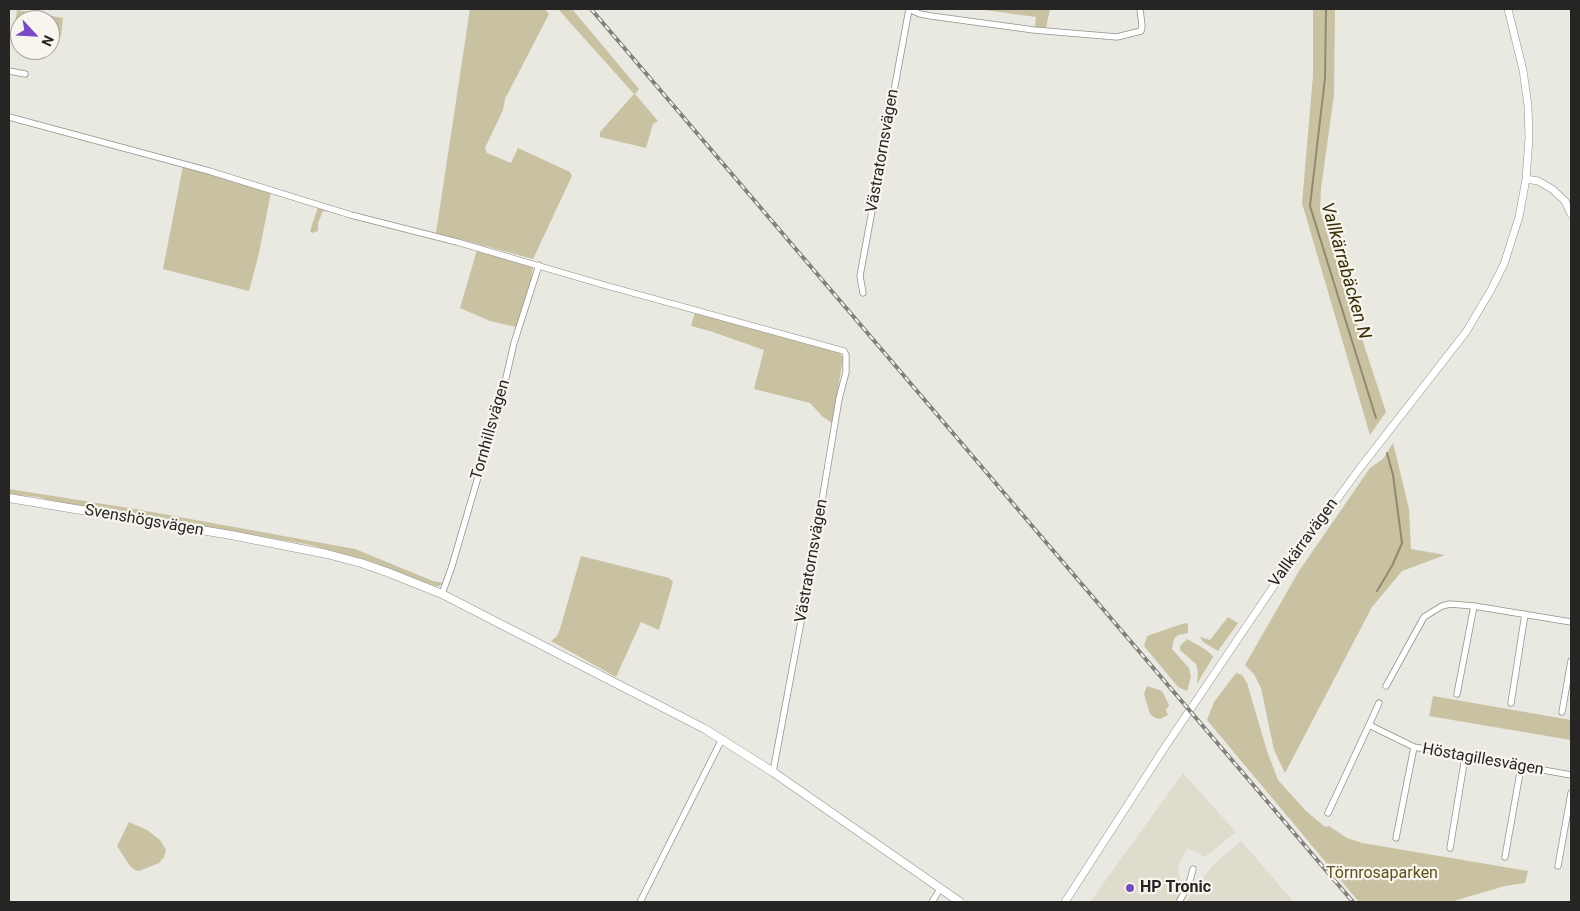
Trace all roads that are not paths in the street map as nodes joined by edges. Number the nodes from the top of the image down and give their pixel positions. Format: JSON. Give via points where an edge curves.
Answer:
{"nodes":[{"id":1,"x":909,"y":9,"type":"edge"},
{"id":2,"x":1140,"y":9,"type":"edge"},
{"id":3,"x":1508,"y":9,"type":"edge"},
{"id":4,"x":9,"y":71,"type":"edge"},
{"id":5,"x":26,"y":74,"type":"dead end"},
{"id":6,"x":9,"y":117,"type":"edge"},
{"id":7,"x":1526,"y":179,"type":"junction"},
{"id":8,"x":1571,"y":214,"type":"edge"},
{"id":9,"x":539,"y":265,"type":"junction"},
{"id":10,"x":862,"y":293,"type":"dead end"},
{"id":11,"x":9,"y":498,"type":"edge"},
{"id":12,"x":442,"y":594,"type":"junction"},
{"id":13,"x":1474,"y":606,"type":"junction"},
{"id":14,"x":1525,"y":614,"type":"junction"},
{"id":15,"x":1571,"y":622,"type":"edge"},
{"id":16,"x":1571,"y":661,"type":"edge"},
{"id":17,"x":1386,"y":686,"type":"dead end"},
{"id":18,"x":1457,"y":694,"type":"dead end"},
{"id":19,"x":1379,"y":703,"type":"dead end"},
{"id":20,"x":1510,"y":703,"type":"dead end"},
{"id":21,"x":1562,"y":712,"type":"dead end"},
{"id":22,"x":1370,"y":725,"type":"junction"},
{"id":23,"x":722,"y":739,"type":"junction"},
{"id":24,"x":1414,"y":747,"type":"junction"},
{"id":25,"x":1465,"y":757,"type":"junction"},
{"id":26,"x":1521,"y":767,"type":"junction"},
{"id":27,"x":773,"y":772,"type":"junction"},
{"id":28,"x":1571,"y":775,"type":"edge"},
{"id":29,"x":1571,"y":793,"type":"edge"},
{"id":30,"x":1328,"y":813,"type":"dead end"},
{"id":31,"x":1396,"y":838,"type":"dead end"},
{"id":32,"x":1450,"y":848,"type":"dead end"},
{"id":33,"x":1505,"y":857,"type":"dead end"},
{"id":34,"x":1558,"y":866,"type":"dead end"},
{"id":35,"x":1192,"y":869,"type":"dead end"},
{"id":36,"x":940,"y":889,"type":"junction"},
{"id":37,"x":640,"y":902,"type":"edge"},
{"id":38,"x":932,"y":902,"type":"edge"},
{"id":39,"x":960,"y":902,"type":"edge"},
{"id":40,"x":1065,"y":902,"type":"edge"},
{"id":41,"x":1179,"y":902,"type":"edge"}],
"edges":[{"from":1,"to":2,"type":"street","via":[[941,17],[1106,37],[1141,31]]},
{"from":1,"to":10,"type":"street","name":"Västratornsvägen","via":[[860,276]]},
{"from":3,"to":7,"type":"street","name":"Vallkärravägen","via":[[1528,106]]},
{"from":4,"to":5,"type":"street"},
{"from":6,"to":9,"type":"street"},
{"from":7,"to":8,"type":"street","via":[[1552,189],[1565,201]]},
{"from":7,"to":40,"type":"street","name":"Vallkärravägen","via":[[1519,217],[1504,264],[1482,307],[1277,580]]},
{"from":9,"to":12,"type":"street","name":"Tornhillsvägen"},
{"from":9,"to":27,"type":"street","name":"Västratornsvägen","via":[[844,351],[846,355],[846,372]]},
{"from":11,"to":12,"type":"main road","name":"Svenshögsvägen","via":[[327,554],[361,563]]},
{"from":12,"to":23,"type":"main road","name":"Svenshögsvägen"},
{"from":13,"to":14,"type":"street"},
{"from":13,"to":17,"type":"street","via":[[1450,604],[1424,617]]},
{"from":13,"to":18,"type":"street"},
{"from":14,"to":15,"type":"street"},
{"from":14,"to":20,"type":"street"},
{"from":16,"to":21,"type":"street"},
{"from":19,"to":22,"type":"street"},
{"from":22,"to":24,"type":"street","name":"Höstagillesvägen"},
{"from":22,"to":30,"type":"street"},
{"from":23,"to":27,"type":"main road","name":"Svenshögsvägen"},
{"from":23,"to":37,"type":"street"},
{"from":24,"to":25,"type":"street","name":"Höstagillesvägen"},
{"from":24,"to":31,"type":"street"},
{"from":25,"to":26,"type":"street","name":"Höstagillesvägen"},
{"from":25,"to":32,"type":"street"},
{"from":26,"to":28,"type":"street","name":"Höstagillesvägen"},
{"from":26,"to":33,"type":"street"},
{"from":27,"to":36,"type":"main road","name":"Svenshögsvägen"},
{"from":29,"to":34,"type":"street"},
{"from":35,"to":41,"type":"street","via":[[1190,884]]},
{"from":36,"to":38,"type":"street"},
{"from":36,"to":39,"type":"main road","name":"Svenshögsvägen"}]}
